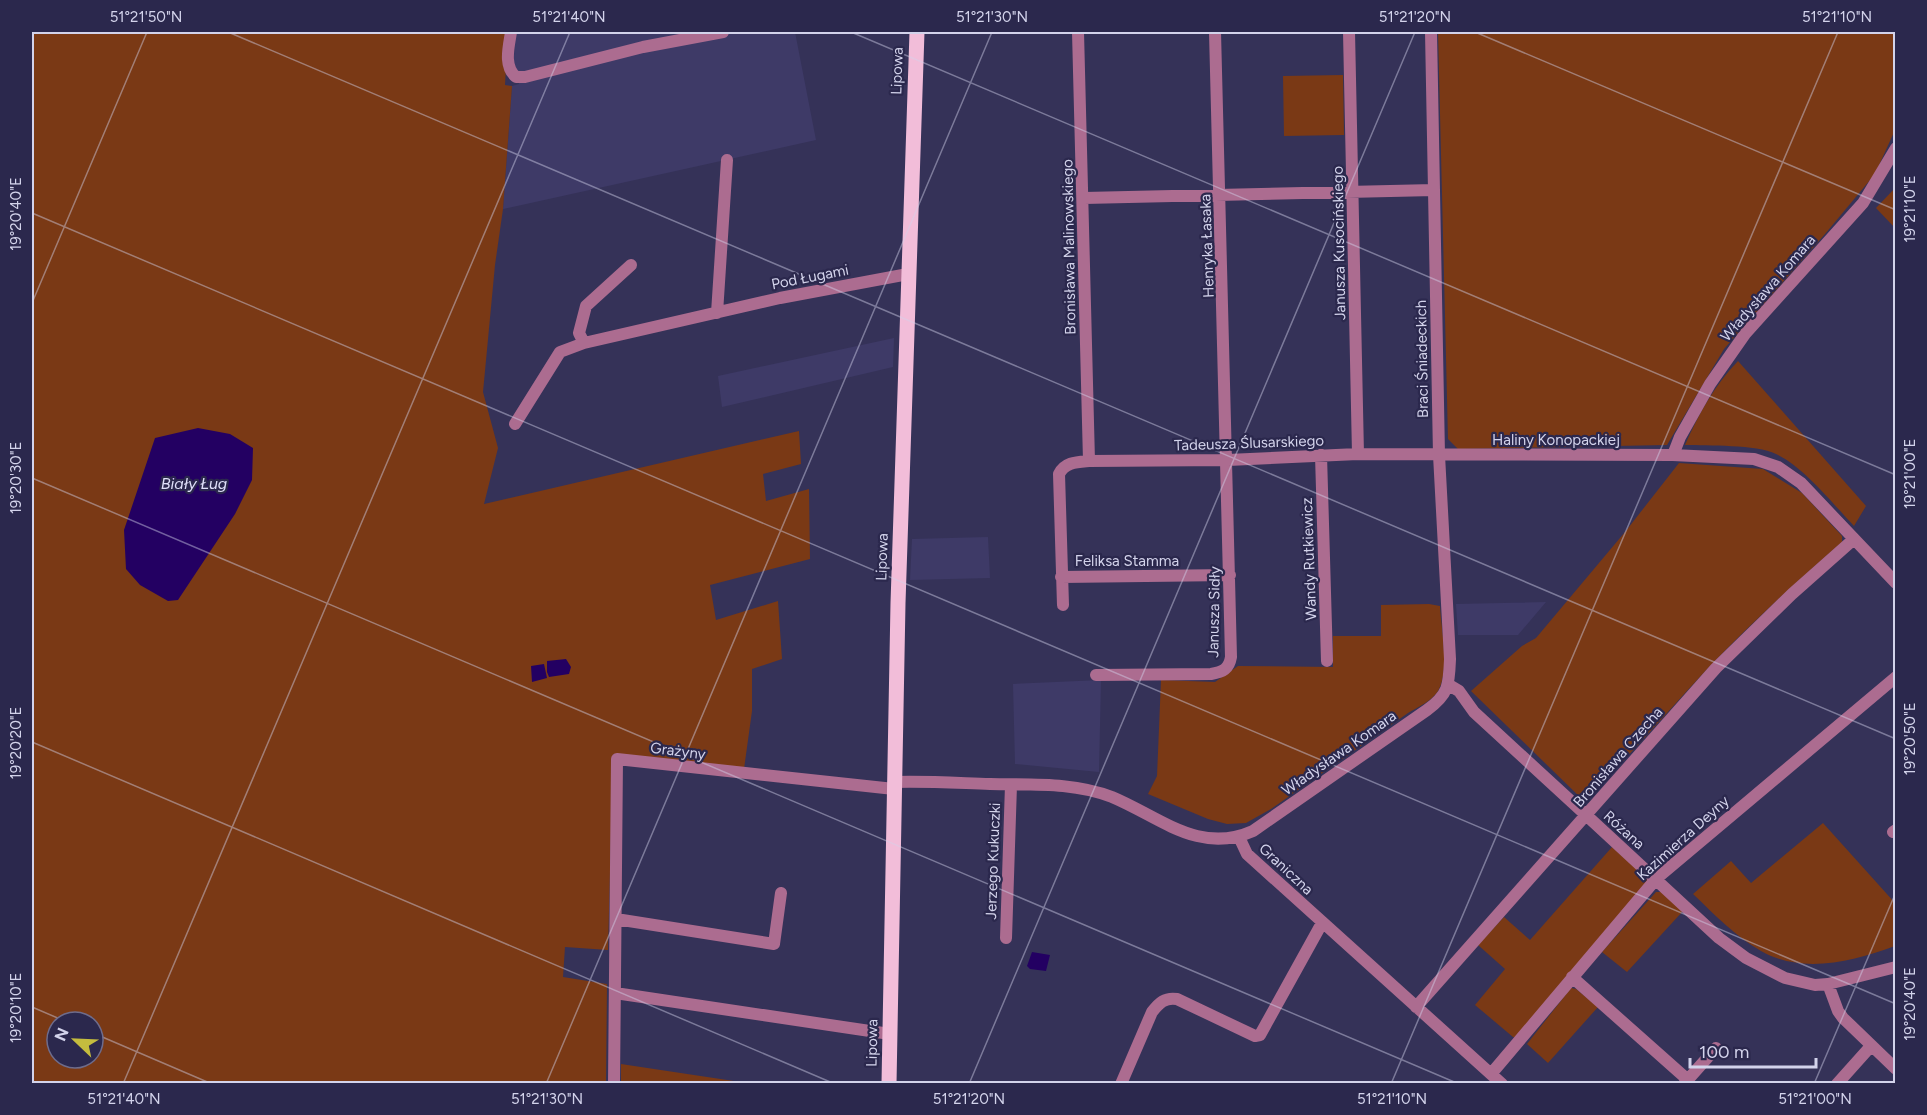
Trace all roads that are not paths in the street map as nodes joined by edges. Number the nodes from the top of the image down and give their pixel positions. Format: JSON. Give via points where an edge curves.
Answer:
{"nodes":[{"id":1,"x":511,"y":32,"type":"edge"},
{"id":2,"x":723,"y":32,"type":"edge"},
{"id":3,"x":916,"y":32,"type":"edge"},
{"id":4,"x":1078,"y":32,"type":"edge"},
{"id":5,"x":1215,"y":32,"type":"edge"},
{"id":6,"x":1349,"y":32,"type":"edge"},
{"id":7,"x":1431,"y":32,"type":"edge"},
{"id":8,"x":1896,"y":148,"type":"edge"},
{"id":9,"x":727,"y":160,"type":"dead end"},
{"id":10,"x":1434,"y":190,"type":"junction"},
{"id":11,"x":1353,"y":191,"type":"junction"},
{"id":12,"x":1221,"y":195,"type":"junction"},
{"id":13,"x":1084,"y":198,"type":"junction"},
{"id":14,"x":631,"y":265,"type":"dead end"},
{"id":15,"x":908,"y":274,"type":"junction"},
{"id":16,"x":717,"y":312,"type":"junction"},
{"id":17,"x":584,"y":343,"type":"junction"},
{"id":18,"x":515,"y":424,"type":"dead end"},
{"id":19,"x":1358,"y":454,"type":"junction"},
{"id":20,"x":1439,"y":454,"type":"junction"},
{"id":21,"x":1321,"y":455,"type":"junction"},
{"id":22,"x":1673,"y":455,"type":"junction"},
{"id":23,"x":1228,"y":460,"type":"junction"},
{"id":24,"x":1089,"y":461,"type":"junction"},
{"id":25,"x":1062,"y":469,"type":"joint"},
{"id":26,"x":1854,"y":538,"type":"junction"},
{"id":27,"x":1230,"y":575,"type":"junction"},
{"id":28,"x":1061,"y":577,"type":"junction"},
{"id":29,"x":1896,"y":584,"type":"edge"},
{"id":30,"x":1063,"y":605,"type":"dead end"},
{"id":31,"x":1327,"y":661,"type":"dead end"},
{"id":32,"x":1096,"y":675,"type":"dead end"},
{"id":33,"x":1896,"y":677,"type":"edge"},
{"id":34,"x":1449,"y":685,"type":"junction"},
{"id":35,"x":1011,"y":784,"type":"junction"},
{"id":36,"x":894,"y":786,"type":"junction"},
{"id":37,"x":1586,"y":815,"type":"junction"},
{"id":38,"x":1239,"y":837,"type":"junction"},
{"id":39,"x":1656,"y":879,"type":"junction"},
{"id":40,"x":781,"y":893,"type":"dead end"},
{"id":41,"x":616,"y":919,"type":"junction"},
{"id":42,"x":1322,"y":923,"type":"junction"},
{"id":43,"x":1006,"y":938,"type":"dead end"},
{"id":44,"x":1896,"y":967,"type":"edge"},
{"id":45,"x":1572,"y":977,"type":"junction"},
{"id":46,"x":1827,"y":984,"type":"junction"},
{"id":47,"x":615,"y":993,"type":"junction"},
{"id":48,"x":1416,"y":1007,"type":"junction"},
{"id":49,"x":890,"y":1034,"type":"junction"},
{"id":50,"x":1871,"y":1046,"type":"junction"},
{"id":51,"x":1716,"y":1048,"type":"dead end"},
{"id":52,"x":1896,"y":1069,"type":"edge"},
{"id":53,"x":1491,"y":1074,"type":"junction"},
{"id":54,"x":1686,"y":1082,"type":"edge"},
{"id":55,"x":614,"y":1083,"type":"edge"},
{"id":56,"x":889,"y":1083,"type":"edge"},
{"id":57,"x":1121,"y":1083,"type":"edge"},
{"id":58,"x":1502,"y":1083,"type":"edge"},
{"id":59,"x":1837,"y":1083,"type":"edge"}],
"edges":[{"from":1,"to":2,"type":"street","via":[[508,63],[516,77]]},
{"from":3,"to":15,"type":"main road","name":"Lipowa"},
{"from":4,"to":13,"type":"street","name":"Bronisława Malinowskiego"},
{"from":5,"to":12,"type":"street","name":"Henryka Łasaka"},
{"from":6,"to":11,"type":"street","name":"Janusza Kusocińskiego"},
{"from":7,"to":10,"type":"street","name":"Braci Śniadeckich"},
{"from":8,"to":22,"type":"street","name":"Władysława Komara","via":[[1863,203],[1745,334],[1710,384]]},
{"from":9,"to":16,"type":"street"},
{"from":10,"to":11,"type":"street"},
{"from":10,"to":20,"type":"street","name":"Braci Śniadeckich"},
{"from":11,"to":12,"type":"street"},
{"from":11,"to":19,"type":"street","name":"Janusza Kusocińskiego"},
{"from":12,"to":13,"type":"street"},
{"from":12,"to":23,"type":"street","name":"Henryka Łasaka"},
{"from":13,"to":24,"type":"street","name":"Bronisława Malinowskiego"},
{"from":14,"to":17,"type":"street","via":[[586,306],[579,333]]},
{"from":15,"to":16,"type":"street","name":"Pod Ługami"},
{"from":15,"to":36,"type":"main road","name":"Lipowa"},
{"from":16,"to":17,"type":"street","name":"Pod Ługami"},
{"from":17,"to":18,"type":"street","name":"Pod Ługami","via":[[560,352]]},
{"from":19,"to":20,"type":"street","name":"Tadeusza Ślusarskiego"},
{"from":19,"to":21,"type":"street","name":"Tadeusza Ślusarskiego"},
{"from":20,"to":22,"type":"street","name":"Haliny Konopackiej"},
{"from":20,"to":34,"type":"street","name":"Braci Śniadeckich"},
{"from":21,"to":23,"type":"street","name":"Tadeusza Ślusarskiego"},
{"from":21,"to":31,"type":"street","name":"Wandy Rutkiewicz"},
{"from":22,"to":26,"type":"street","name":"Haliny Konopackiej","via":[[1754,459],[1778,467],[1810,492]]},
{"from":23,"to":24,"type":"street","name":"Tadeusza Ślusarskiego"},
{"from":23,"to":27,"type":"street","name":"Janusza Sidły"},
{"from":24,"to":25,"type":"street","name":"Tadeusza Ślusarskiego"},
{"from":25,"to":28,"type":"street","name":"Feliksa Stamma","via":[[1058,482]]},
{"from":26,"to":29,"type":"street","name":"Haliny Konopackiej"},
{"from":26,"to":37,"type":"street","name":"Bronisława Czecha","via":[[1716,668]]},
{"from":27,"to":28,"type":"street","name":"Feliksa Stamma"},
{"from":27,"to":32,"type":"street","name":"Janusza Sidły","via":[[1232,657],[1223,671]]},
{"from":28,"to":30,"type":"street","name":"Feliksa Stamma"},
{"from":33,"to":39,"type":"street","name":"Kazimierza Deyny"},
{"from":34,"to":37,"type":"street","name":"Różana"},
{"from":34,"to":38,"type":"street","name":"Władysława Komara","via":[[1440,700],[1427,710]]},
{"from":35,"to":36,"type":"street","name":"Graniczna"},
{"from":35,"to":38,"type":"street","name":"Graniczna","via":[[1083,788],[1202,838]]},
{"from":35,"to":43,"type":"street","name":"Jerzego Kukuczki"},
{"from":36,"to":41,"type":"street","name":"Grażyny","via":[[617,759]]},
{"from":36,"to":49,"type":"main road","name":"Lipowa"},
{"from":37,"to":39,"type":"street","name":"Różana"},
{"from":37,"to":48,"type":"street","name":"Bronisława Czecha"},
{"from":38,"to":42,"type":"street","name":"Graniczna","via":[[1247,854]]},
{"from":39,"to":45,"type":"street","name":"Kazimierza Deyny"},
{"from":39,"to":46,"type":"street","name":"Różana","via":[[1746,958],[1792,981]]},
{"from":40,"to":41,"type":"street","via":[[774,944]]},
{"from":41,"to":47,"type":"street","name":"Grażyny"},
{"from":42,"to":48,"type":"street","name":"Graniczna"},
{"from":42,"to":57,"type":"street","via":[[1260,1035],[1169,998],[1152,1012]]},
{"from":44,"to":46,"type":"street","name":"Różana"},
{"from":45,"to":53,"type":"street","name":"Kazimierza Deyny"},
{"from":45,"to":54,"type":"street"},
{"from":46,"to":50,"type":"street","via":[[1838,1011]]},
{"from":47,"to":49,"type":"street"},
{"from":47,"to":55,"type":"street","name":"Grażyny"},
{"from":48,"to":53,"type":"street","name":"Graniczna"},
{"from":49,"to":56,"type":"main road","name":"Lipowa"},
{"from":50,"to":52,"type":"street"},
{"from":50,"to":59,"type":"street"},
{"from":51,"to":54,"type":"street"},
{"from":53,"to":58,"type":"street","name":"Graniczna"}]}
